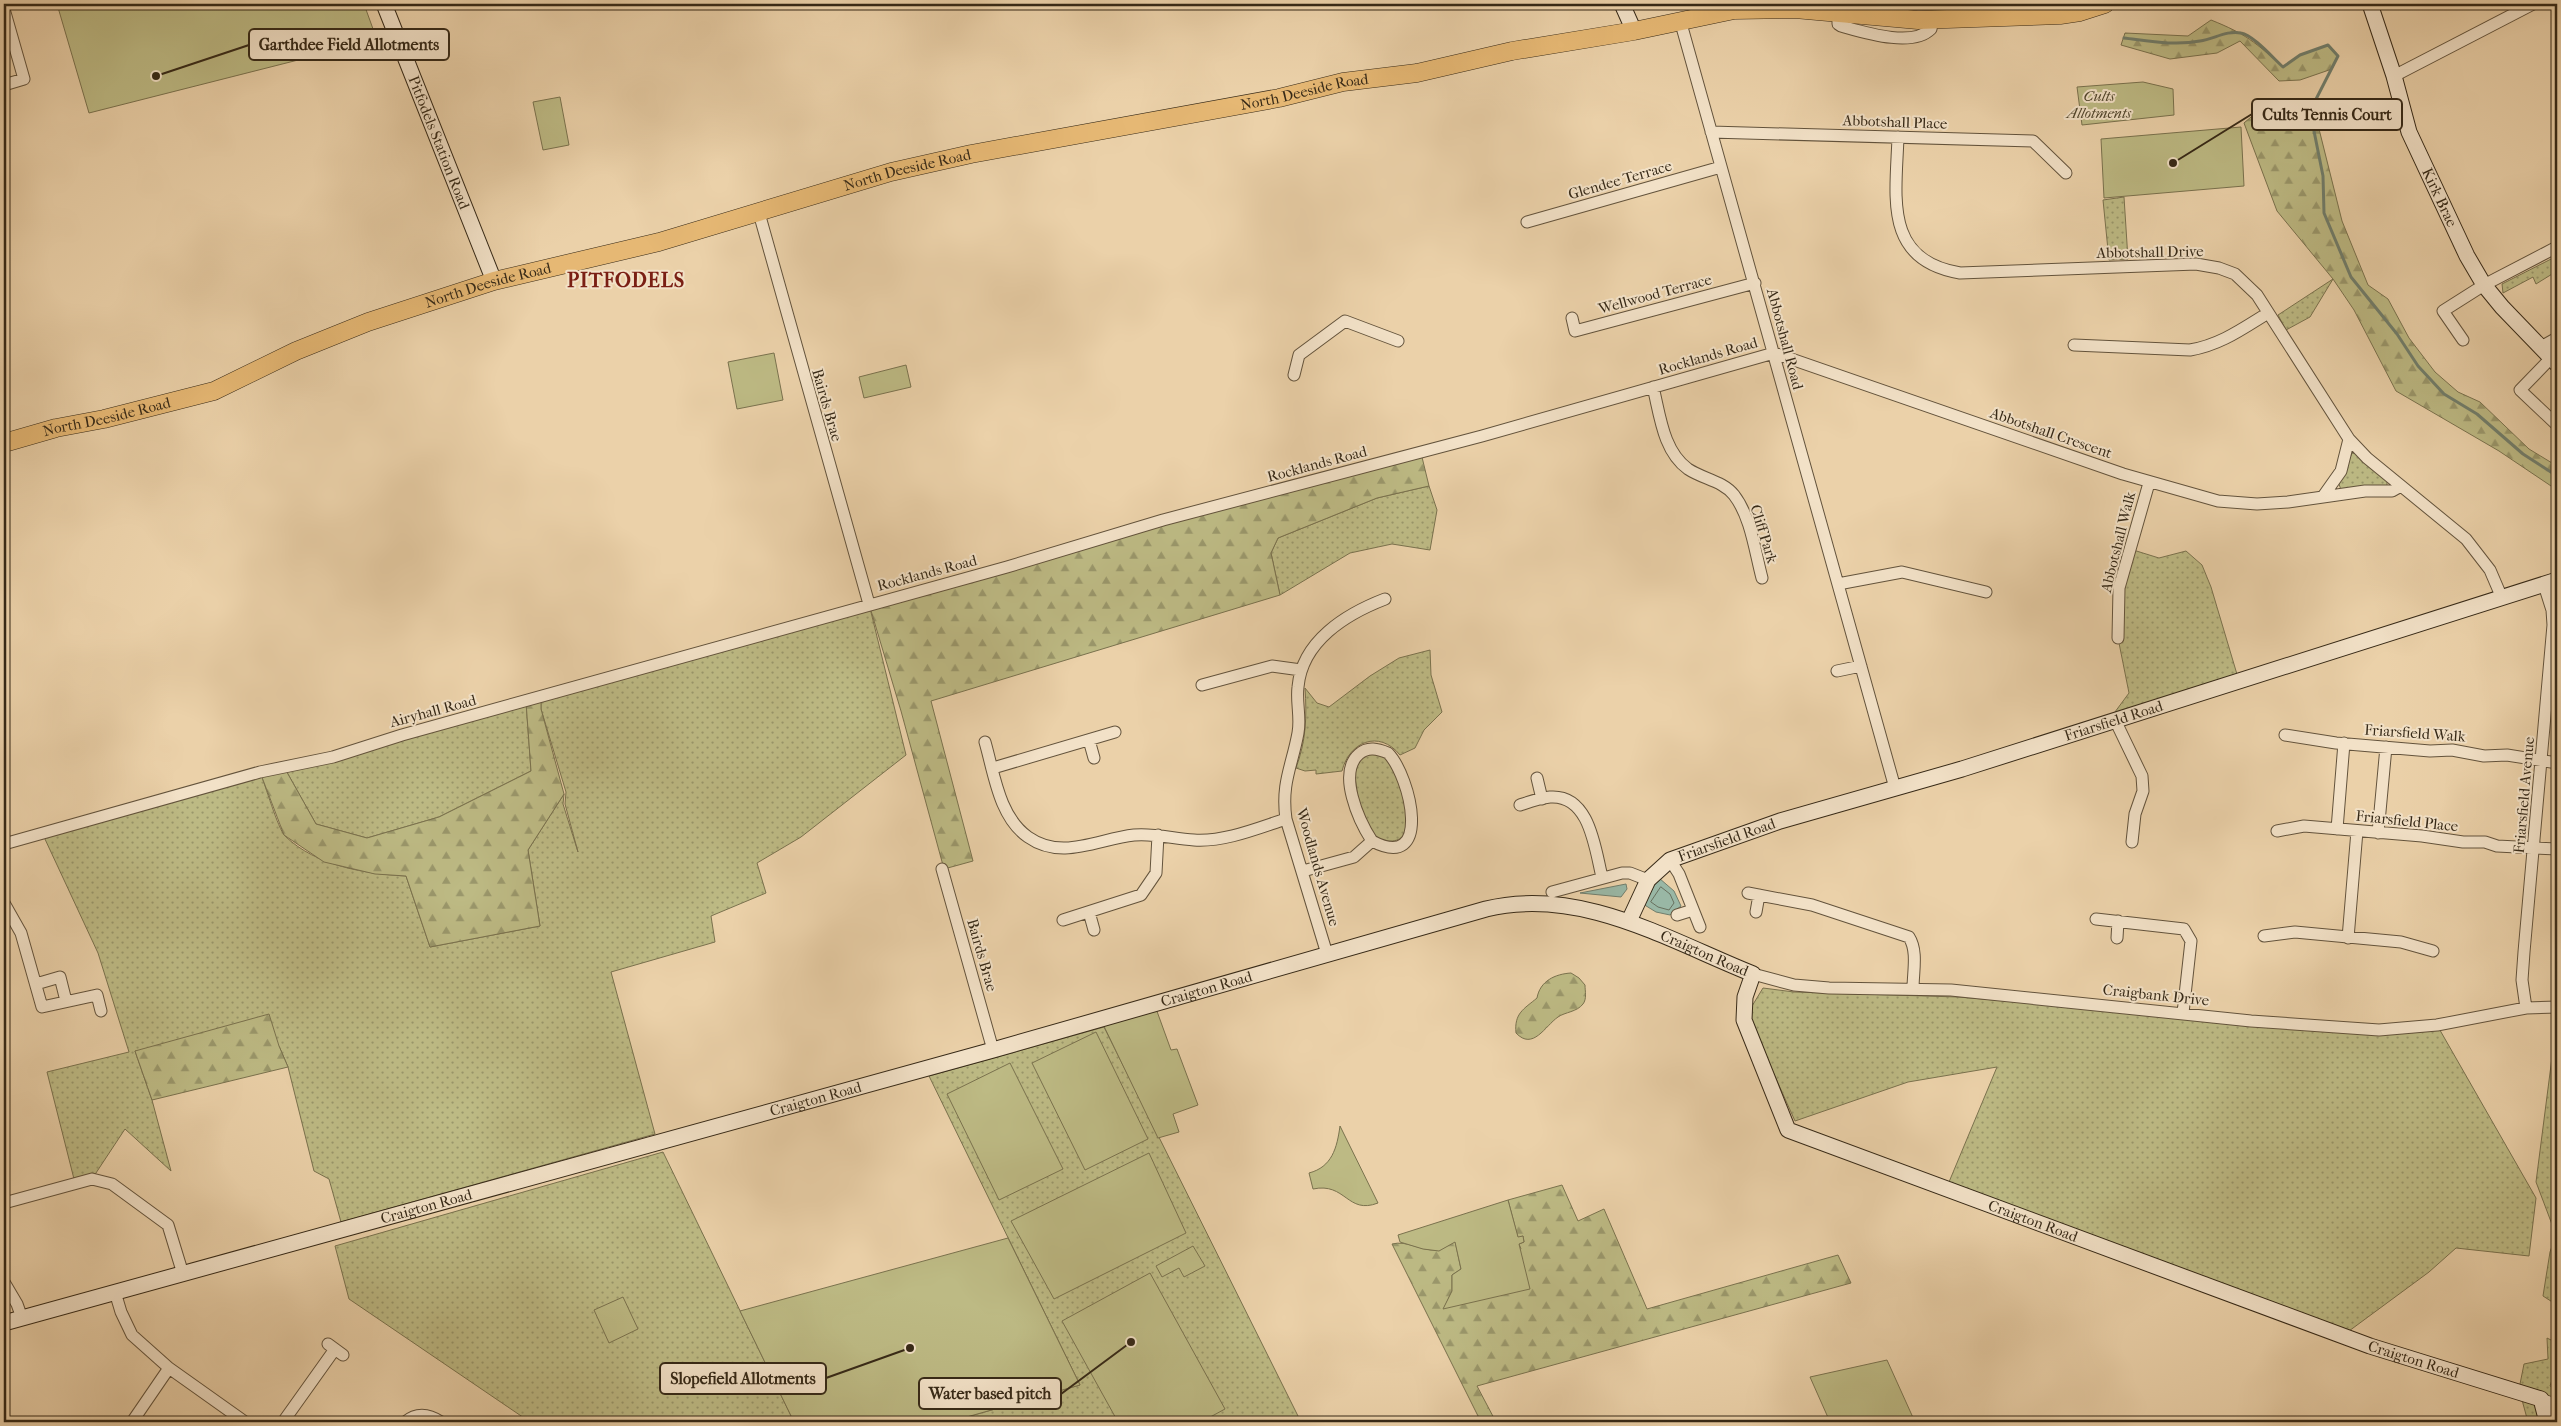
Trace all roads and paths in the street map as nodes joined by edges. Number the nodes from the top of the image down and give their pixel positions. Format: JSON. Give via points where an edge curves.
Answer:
{"nodes":[{"id":1,"x":384,"y":4,"type":"edge"},
{"id":2,"x":1622,"y":4,"type":"edge"},
{"id":3,"x":2105,"y":4,"type":"edge"},
{"id":4,"x":2370,"y":4,"type":"edge"},
{"id":5,"x":2533,"y":4,"type":"edge"},
{"id":6,"x":2022,"y":8,"type":"edge"},
{"id":7,"x":4,"y":9,"type":"edge"},
{"id":8,"x":1680,"y":20,"type":"junction"},
{"id":9,"x":1634,"y":32,"type":"junction"},
{"id":10,"x":2394,"y":76,"type":"junction"},
{"id":11,"x":4,"y":85,"type":"edge"},
{"id":12,"x":1711,"y":132,"type":"junction"},
{"id":13,"x":1898,"y":137,"type":"junction"},
{"id":14,"x":1721,"y":167,"type":"junction"},
{"id":15,"x":2066,"y":173,"type":"dead end"},
{"id":16,"x":759,"y":213,"type":"junction"},
{"id":17,"x":1527,"y":222,"type":"dead end"},
{"id":18,"x":2557,"y":247,"type":"edge"},
{"id":19,"x":494,"y":281,"type":"junction"},
{"id":20,"x":1754,"y":284,"type":"junction"},
{"id":21,"x":2484,"y":285,"type":"junction"},
{"id":22,"x":2268,"y":313,"type":"junction"},
{"id":23,"x":1572,"y":318,"type":"dead end"},
{"id":24,"x":2557,"y":338,"type":"edge"},
{"id":25,"x":2463,"y":340,"type":"dead end"},
{"id":26,"x":1398,"y":341,"type":"dead end"},
{"id":27,"x":2074,"y":346,"type":"dead end"},
{"id":28,"x":1774,"y":353,"type":"junction"},
{"id":29,"x":2550,"y":357,"type":"edge"},
{"id":30,"x":1294,"y":375,"type":"dead end"},
{"id":31,"x":1653,"y":387,"type":"junction"},
{"id":32,"x":2557,"y":425,"type":"edge"},
{"id":33,"x":2349,"y":439,"type":"junction"},
{"id":34,"x":4,"y":443,"type":"edge"},
{"id":35,"x":2149,"y":483,"type":"junction"},
{"id":36,"x":2401,"y":486,"type":"junction"},
{"id":37,"x":2324,"y":495,"type":"junction"},
{"id":38,"x":1762,"y":578,"type":"dead end"},
{"id":39,"x":2551,"y":583,"type":"edge"},
{"id":40,"x":1838,"y":584,"type":"junction"},
{"id":41,"x":1986,"y":592,"type":"dead end"},
{"id":42,"x":2502,"y":598,"type":"junction"},
{"id":43,"x":1385,"y":599,"type":"dead end"},
{"id":44,"x":869,"y":604,"type":"junction"},
{"id":45,"x":2118,"y":638,"type":"dead end"},
{"id":46,"x":1861,"y":666,"type":"junction"},
{"id":47,"x":1301,"y":670,"type":"junction"},
{"id":48,"x":1837,"y":671,"type":"dead end"},
{"id":49,"x":1202,"y":685,"type":"dead end"},
{"id":50,"x":2115,"y":720,"type":"junction"},
{"id":51,"x":1115,"y":732,"type":"dead end"},
{"id":52,"x":2285,"y":735,"type":"dead end"},
{"id":53,"x":1089,"y":740,"type":"junction"},
{"id":54,"x":985,"y":742,"type":"dead end"},
{"id":55,"x":2344,"y":743,"type":"junction"},
{"id":56,"x":2386,"y":747,"type":"junction"},
{"id":57,"x":1094,"y":758,"type":"dead end"},
{"id":58,"x":2542,"y":760,"type":"junction"},
{"id":59,"x":2557,"y":763,"type":"edge"},
{"id":60,"x":993,"y":768,"type":"junction"},
{"id":61,"x":1537,"y":778,"type":"dead end"},
{"id":62,"x":1895,"y":788,"type":"junction"},
{"id":63,"x":1542,"y":799,"type":"junction"},
{"id":64,"x":1520,"y":805,"type":"dead end"},
{"id":65,"x":1286,"y":819,"type":"junction"},
{"id":66,"x":2337,"y":829,"type":"junction"},
{"id":67,"x":2277,"y":831,"type":"dead end"},
{"id":68,"x":2357,"y":831,"type":"junction"},
{"id":69,"x":2378,"y":833,"type":"junction"},
{"id":70,"x":1158,"y":835,"type":"junction"},
{"id":71,"x":1372,"y":841,"type":"junction"},
{"id":72,"x":2132,"y":842,"type":"dead end"},
{"id":73,"x":4,"y":844,"type":"edge"},
{"id":74,"x":2534,"y":848,"type":"junction"},
{"id":75,"x":2557,"y":849,"type":"edge"},
{"id":76,"x":1670,"y":860,"type":"junction"},
{"id":77,"x":942,"y":869,"type":"dead end"},
{"id":78,"x":1302,"y":871,"type":"junction"},
{"id":79,"x":1602,"y":877,"type":"junction"},
{"id":80,"x":1648,"y":880,"type":"junction"},
{"id":81,"x":1552,"y":892,"type":"dead end"},
{"id":82,"x":4,"y":903,"type":"edge"},
{"id":83,"x":1693,"y":910,"type":"junction"},
{"id":84,"x":1089,"y":912,"type":"junction"},
{"id":85,"x":1756,"y":912,"type":"dead end"},
{"id":86,"x":1677,"y":915,"type":"dead end"},
{"id":87,"x":2096,"y":919,"type":"dead end"},
{"id":88,"x":1063,"y":920,"type":"dead end"},
{"id":89,"x":1629,"y":921,"type":"junction"},
{"id":90,"x":2118,"y":921,"type":"junction"},
{"id":91,"x":1700,"y":927,"type":"dead end"},
{"id":92,"x":1094,"y":930,"type":"dead end"},
{"id":93,"x":2264,"y":936,"type":"dead end"},
{"id":94,"x":2117,"y":938,"type":"dead end"},
{"id":95,"x":2348,"y":938,"type":"junction"},
{"id":96,"x":2433,"y":951,"type":"dead end"},
{"id":97,"x":1327,"y":954,"type":"junction"},
{"id":98,"x":1752,"y":974,"type":"junction"},
{"id":99,"x":36,"y":984,"type":"junction"},
{"id":100,"x":1913,"y":989,"type":"junction"},
{"id":101,"x":66,"y":1001,"type":"junction"},
{"id":102,"x":2557,"y":1007,"type":"edge"},
{"id":103,"x":2526,"y":1008,"type":"junction"},
{"id":104,"x":101,"y":1011,"type":"dead end"},
{"id":105,"x":2183,"y":1013,"type":"junction"},
{"id":106,"x":993,"y":1050,"type":"junction"},
{"id":107,"x":4,"y":1203,"type":"edge"},
{"id":108,"x":183,"y":1274,"type":"junction"},
{"id":109,"x":4,"y":1282,"type":"edge"},
{"id":110,"x":115,"y":1292,"type":"junction"},
{"id":111,"x":22,"y":1318,"type":"junction"},
{"id":112,"x":4,"y":1323,"type":"edge"},
{"id":113,"x":335,"y":1349,"type":"dead end"},
{"id":114,"x":169,"y":1368,"type":"junction"},
{"id":115,"x":2541,"y":1399,"type":"junction"},
{"id":116,"x":2557,"y":1404,"type":"edge"},
{"id":117,"x":132,"y":1422,"type":"edge"},
{"id":118,"x":245,"y":1422,"type":"edge"},
{"id":119,"x":283,"y":1422,"type":"edge"},
{"id":120,"x":406,"y":1422,"type":"edge"},
{"id":121,"x":441,"y":1422,"type":"edge"},
{"id":122,"x":2546,"y":1422,"type":"edge"}],
"edges":[{"from":1,"to":19,"type":"street","name":"Pitfodels Station Road"},
{"from":2,"to":9,"type":"street"},
{"from":3,"to":6,"type":"main road","name":"North Deeside Road","via":[[2080,12]]},
{"from":4,"to":10,"type":"street","name":"Kirk Brae"},
{"from":5,"to":10,"type":"street"},
{"from":6,"to":8,"type":"main road","name":"North Deeside Road","via":[[1933,19],[1766,8]]},
{"from":7,"to":11,"type":"street","via":[[24,79]]},
{"from":8,"to":9,"type":"main road","name":"North Deeside Road"},
{"from":8,"to":12,"type":"street","name":"Abbotshall Road"},
{"from":9,"to":16,"type":"main road","name":"North Deeside Road","via":[[1512,51],[1417,73],[1344,82],[1279,98],[971,154],[882,175]]},
{"from":10,"to":21,"type":"street","name":"Kirk Brae","via":[[2409,132],[2467,256]]},
{"from":12,"to":13,"type":"street","name":"Abbotshall Place"},
{"from":12,"to":14,"type":"street","name":"Abbotshall Road"},
{"from":13,"to":15,"type":"street","name":"Abbotshall Place","via":[[2033,142]]},
{"from":13,"to":22,"type":"street","name":"Abbotshall Drive","via":[[1896,216],[1901,234],[1912,251],[1928,264],[1960,273],[2203,264],[2235,274],[2257,295]]},
{"from":14,"to":17,"type":"street","name":"Glendee Terrace"},
{"from":14,"to":20,"type":"street","name":"Abbotshall Road"},
{"from":16,"to":19,"type":"main road","name":"North Deeside Road","via":[[659,242]]},
{"from":16,"to":44,"type":"street","name":"Bairds Brae"},
{"from":18,"to":21,"type":"street"},
{"from":19,"to":34,"type":"main road","name":"North Deeside Road","via":[[359,326],[296,351],[214,391]]},
{"from":20,"to":23,"type":"street","name":"Wellwood Terrace","via":[[1575,331]]},
{"from":20,"to":28,"type":"street","name":"Abbotshall Road"},
{"from":21,"to":25,"type":"street","via":[[2443,311]]},
{"from":21,"to":29,"type":"street","name":"Kirk Brae"},
{"from":22,"to":27,"type":"street","via":[[2226,340],[2208,347],[2190,350]]},
{"from":22,"to":33,"type":"street","name":"Abbotshall Drive"},
{"from":24,"to":29,"type":"street"},
{"from":26,"to":30,"type":"street","via":[[1345,321],[1299,355]]},
{"from":28,"to":31,"type":"street","name":"Rocklands Road"},
{"from":28,"to":35,"type":"street","name":"Abbotshall Crescent"},
{"from":28,"to":40,"type":"street","name":"Abbotshall Road"},
{"from":29,"to":32,"type":"street","via":[[2520,390]]},
{"from":31,"to":38,"type":"street","name":"Cliff Park","via":[[1666,440],[1675,456],[1689,470],[1712,479],[1734,494],[1744,513]]},
{"from":31,"to":44,"type":"street","name":"Rocklands Road","via":[[1163,520]]},
{"from":33,"to":36,"type":"street","name":"Abbotshall Drive"},
{"from":33,"to":37,"type":"street","via":[[2341,471]]},
{"from":35,"to":37,"type":"street","name":"Abbotshall Crescent","via":[[2233,503],[2288,502]]},
{"from":35,"to":45,"type":"street","name":"Abbotshall Walk","via":[[2119,588]]},
{"from":36,"to":37,"type":"street","name":"Abbotshall Crescent","via":[[2392,491]]},
{"from":36,"to":42,"type":"street","name":"Abbotshall Drive","via":[[2479,553]]},
{"from":39,"to":42,"type":"street","name":"Friarsfield Road"},
{"from":39,"to":58,"type":"street","name":"Friarsfield Avenue","via":[[2553,625]]},
{"from":40,"to":41,"type":"street","via":[[1902,572]]},
{"from":40,"to":46,"type":"street","name":"Abbotshall Road"},
{"from":42,"to":50,"type":"street","name":"Friarsfield Road"},
{"from":43,"to":47,"type":"street","name":"Woodlands Avenue","via":[[1340,620],[1316,644]]},
{"from":44,"to":73,"type":"street","name":"Airyhall Road","via":[[333,757],[260,772]]},
{"from":46,"to":48,"type":"street"},
{"from":46,"to":62,"type":"street","name":"Abbotshall Road"},
{"from":47,"to":49,"type":"street","via":[[1272,666]]},
{"from":47,"to":65,"type":"street","name":"Woodlands Avenue","via":[[1297,690],[1299,730],[1285,781]]},
{"from":50,"to":62,"type":"street","name":"Friarsfield Road"},
{"from":50,"to":72,"type":"street","via":[[2142,776]]},
{"from":51,"to":53,"type":"street"},
{"from":52,"to":55,"type":"street","name":"Friarsfield Walk"},
{"from":53,"to":57,"type":"street"},
{"from":53,"to":60,"type":"street"},
{"from":54,"to":60,"type":"street"},
{"from":55,"to":56,"type":"street","name":"Friarsfield Walk"},
{"from":55,"to":66,"type":"street"},
{"from":56,"to":58,"type":"street","name":"Friarsfield Walk"},
{"from":56,"to":69,"type":"street"},
{"from":58,"to":59,"type":"street","name":"Friarsfield Walk"},
{"from":58,"to":74,"type":"street","name":"Friarsfield Avenue"},
{"from":60,"to":70,"type":"street","via":[[1011,819],[1028,837],[1048,846],[1079,848],[1135,835]]},
{"from":61,"to":63,"type":"street"},
{"from":62,"to":76,"type":"street","name":"Friarsfield Road","via":[[1780,821]]},
{"from":63,"to":64,"type":"street"},
{"from":63,"to":79,"type":"street","via":[[1564,799],[1582,812]]},
{"from":65,"to":70,"type":"street","via":[[1216,839],[1194,840]]},
{"from":65,"to":78,"type":"street","name":"Woodlands Avenue"},
{"from":66,"to":67,"type":"street","name":"Friarsfield Place","via":[[2304,826]]},
{"from":66,"to":68,"type":"street","name":"Friarsfield Place"},
{"from":68,"to":69,"type":"street","name":"Friarsfield Place"},
{"from":68,"to":95,"type":"street"},
{"from":69,"to":74,"type":"street","name":"Friarsfield Place"},
{"from":70,"to":84,"type":"street","via":[[1156,874],[1140,895]]},
{"from":71,"to":71,"type":"street","via":[[1387,846],[1406,840],[1413,814],[1403,776],[1394,760],[1388,753],[1370,748],[1363,750],[1352,762],[1350,782],[1357,812]]},
{"from":71,"to":78,"type":"street","via":[[1354,857]]},
{"from":74,"to":75,"type":"street","name":"Friarsfield Place"},
{"from":74,"to":103,"type":"street","name":"Friarsfield Avenue","via":[[2522,980]]},
{"from":76,"to":80,"type":"street"},
{"from":76,"to":83,"type":"street"},
{"from":77,"to":106,"type":"street","name":"Bairds Brae"},
{"from":78,"to":97,"type":"street","name":"Woodlands Avenue"},
{"from":79,"to":80,"type":"street","via":[[1630,873]]},
{"from":79,"to":81,"type":"street"},
{"from":80,"to":89,"type":"street"},
{"from":82,"to":99,"type":"street","via":[[20,933]]},
{"from":83,"to":86,"type":"street"},
{"from":83,"to":91,"type":"street"},
{"from":84,"to":88,"type":"street"},
{"from":84,"to":92,"type":"street"},
{"from":85,"to":100,"type":"street","via":[[1754,894],[1812,905],[1909,937],[1914,944]]},
{"from":87,"to":90,"type":"street"},
{"from":89,"to":97,"type":"street","name":"Craigton Road","via":[[1558,906],[1499,906]]},
{"from":89,"to":98,"type":"street","name":"Craigton Road"},
{"from":90,"to":94,"type":"street"},
{"from":90,"to":105,"type":"street","via":[[2176,927],[2189,935]]},
{"from":93,"to":95,"type":"street","via":[[2295,932]]},
{"from":95,"to":96,"type":"street","via":[[2401,942]]},
{"from":97,"to":106,"type":"street","name":"Craigton Road"},
{"from":98,"to":100,"type":"street","name":"Craigbank Drive","via":[[1794,985]]},
{"from":98,"to":115,"type":"street","name":"Craigton Road","via":[[1745,998],[1744,1020],[1788,1130],[2370,1346]]},
{"from":99,"to":101,"type":"street","via":[[42,1007]]},
{"from":99,"to":101,"type":"street","via":[[60,977]]},
{"from":100,"to":105,"type":"street","name":"Craigbank Drive"},
{"from":101,"to":104,"type":"street","via":[[96,995]]},
{"from":102,"to":103,"type":"street","name":"Craigbank Drive"},
{"from":103,"to":105,"type":"street","name":"Craigbank Drive","via":[[2437,1025],[2379,1030]]},
{"from":106,"to":108,"type":"street","name":"Craigton Road"},
{"from":107,"to":108,"type":"street","via":[[92,1179],[112,1184],[168,1225]]},
{"from":108,"to":110,"type":"street","name":"Craigton Road"},
{"from":109,"to":111,"type":"street","via":[[18,1304]]},
{"from":110,"to":111,"type":"street","name":"Craigton Road"},
{"from":110,"to":114,"type":"street","via":[[132,1335]]},
{"from":111,"to":112,"type":"street","name":"Craigton Road"},
{"from":113,"to":119,"type":"street"},
{"from":114,"to":117,"type":"street"},
{"from":114,"to":118,"type":"street"},
{"from":115,"to":116,"type":"street"},
{"from":115,"to":122,"type":"street"},
{"from":120,"to":121,"type":"street","via":[[421,1414]]}]}
